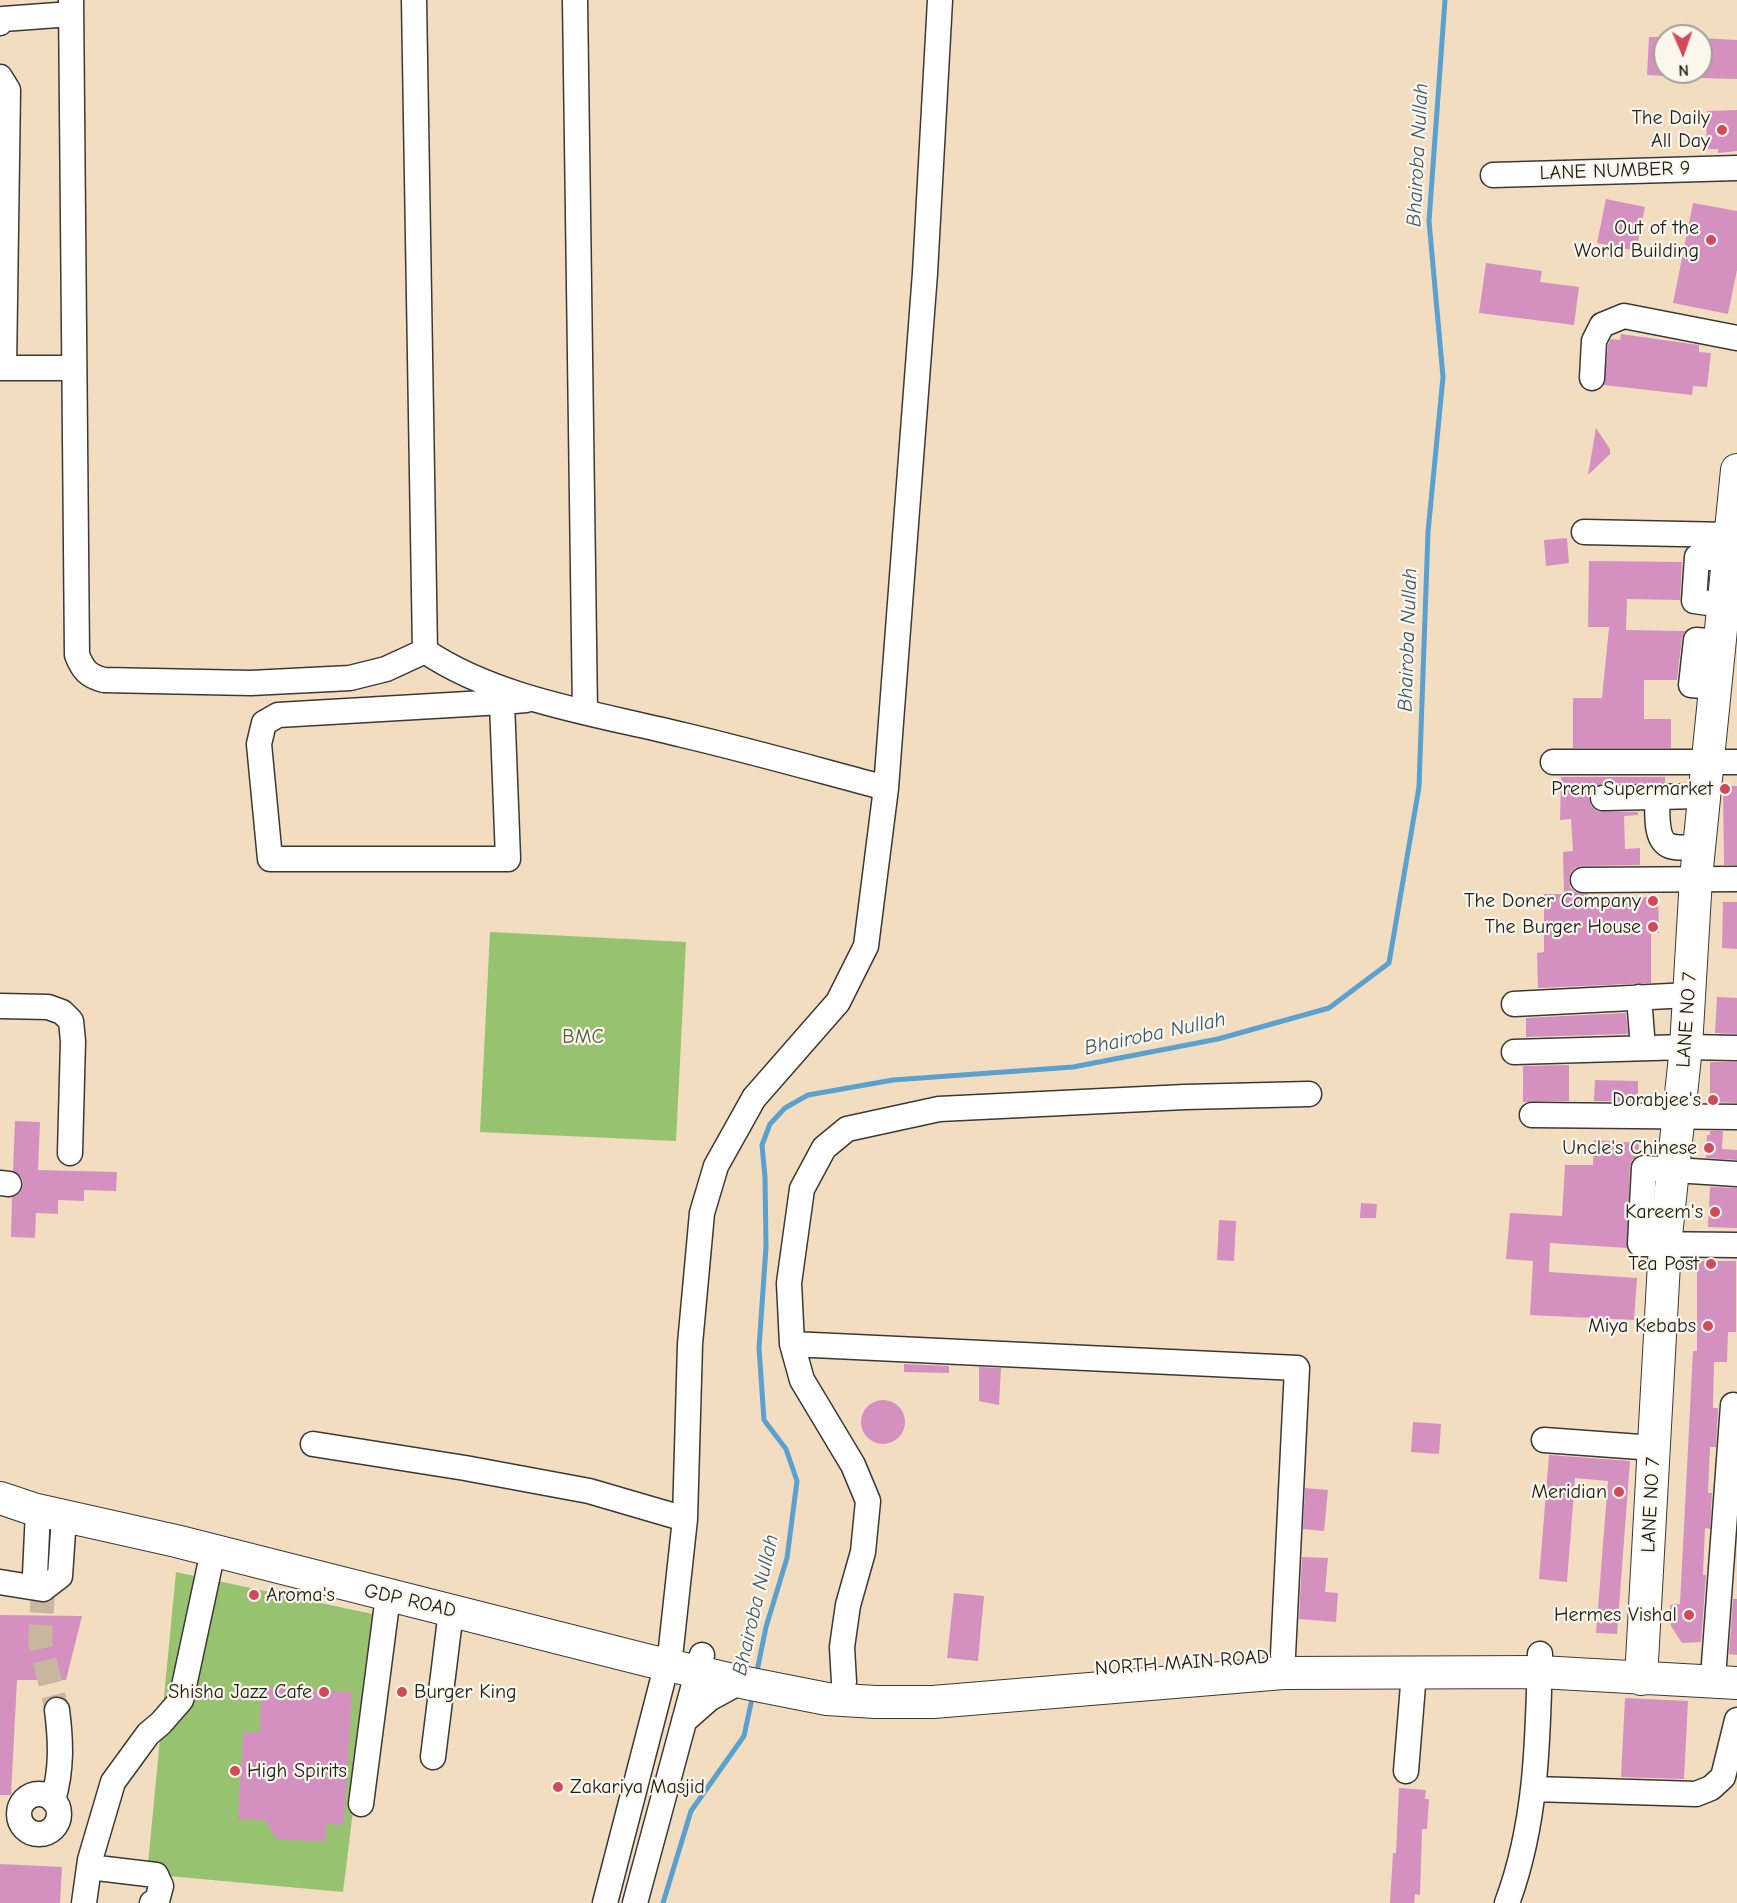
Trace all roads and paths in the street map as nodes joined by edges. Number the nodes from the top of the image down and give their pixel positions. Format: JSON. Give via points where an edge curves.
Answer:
{"nodes":[{"id":1,"x":414,"y":0,"type":"edge"},
{"id":2,"x":575,"y":0,"type":"edge"},
{"id":3,"x":940,"y":0,"type":"edge"},
{"id":4,"x":71,"y":7,"type":"edge"},
{"id":5,"x":0,"y":23,"type":"edge"},
{"id":6,"x":0,"y":77,"type":"edge"},
{"id":7,"x":1737,"y":168,"type":"edge"},
{"id":8,"x":1493,"y":175,"type":"dead end"},
{"id":9,"x":1737,"y":338,"type":"edge"},
{"id":10,"x":2,"y":368,"type":"edge"},
{"id":11,"x":73,"y":368,"type":"junction"},
{"id":12,"x":1592,"y":378,"type":"dead end"},
{"id":13,"x":1737,"y":470,"type":"edge"},
{"id":14,"x":1732,"y":526,"type":"edge"},
{"id":15,"x":1584,"y":532,"type":"dead end"},
{"id":16,"x":424,"y":651,"type":"junction"},
{"id":17,"x":535,"y":700,"type":"junction"},
{"id":18,"x":502,"y":702,"type":"junction"},
{"id":19,"x":585,"y":712,"type":"junction"},
{"id":20,"x":1553,"y":762,"type":"dead end"},
{"id":21,"x":1722,"y":763,"type":"edge"},
{"id":22,"x":886,"y":788,"type":"junction"},
{"id":23,"x":1704,"y":796,"type":"junction"},
{"id":24,"x":1657,"y":797,"type":"junction"},
{"id":25,"x":1603,"y":798,"type":"dead end"},
{"id":26,"x":1699,"y":847,"type":"junction"},
{"id":27,"x":1696,"y":878,"type":"junction"},
{"id":28,"x":1737,"y":879,"type":"edge"},
{"id":29,"x":1583,"y":880,"type":"dead end"},
{"id":30,"x":1689,"y":995,"type":"junction"},
{"id":31,"x":1639,"y":997,"type":"junction"},
{"id":32,"x":1514,"y":1004,"type":"dead end"},
{"id":33,"x":0,"y":1006,"type":"edge"},
{"id":34,"x":1686,"y":1047,"type":"junction"},
{"id":35,"x":1643,"y":1048,"type":"junction"},
{"id":36,"x":1737,"y":1048,"type":"edge"},
{"id":37,"x":1514,"y":1052,"type":"dead end"},
{"id":38,"x":1309,"y":1094,"type":"dead end"},
{"id":39,"x":1532,"y":1115,"type":"dead end"},
{"id":40,"x":1679,"y":1116,"type":"junction"},
{"id":41,"x":1737,"y":1117,"type":"edge"},
{"id":42,"x":70,"y":1153,"type":"dead end"},
{"id":43,"x":1673,"y":1170,"type":"junction"},
{"id":44,"x":1737,"y":1174,"type":"edge"},
{"id":45,"x":1665,"y":1245,"type":"junction"},
{"id":46,"x":1737,"y":1245,"type":"edge"},
{"id":47,"x":792,"y":1344,"type":"junction"},
{"id":48,"x":1733,"y":1405,"type":"dead end"},
{"id":49,"x":1545,"y":1440,"type":"dead end"},
{"id":50,"x":312,"y":1444,"type":"dead end"},
{"id":51,"x":1654,"y":1448,"type":"junction"},
{"id":52,"x":0,"y":1482,"type":"edge"},
{"id":53,"x":0,"y":1498,"type":"edge"},
{"id":54,"x":51,"y":1514,"type":"junction"},
{"id":55,"x":685,"y":1519,"type":"junction"},
{"id":56,"x":213,"y":1551,"type":"junction"},
{"id":57,"x":0,"y":1582,"type":"edge"},
{"id":58,"x":388,"y":1596,"type":"junction"},
{"id":59,"x":451,"y":1611,"type":"junction"},
{"id":60,"x":1282,"y":1655,"type":"junction"},
{"id":61,"x":669,"y":1656,"type":"junction"},
{"id":62,"x":1540,"y":1663,"type":"junction"},
{"id":63,"x":1642,"y":1670,"type":"junction"},
{"id":64,"x":1729,"y":1671,"type":"edge"},
{"id":65,"x":1414,"y":1673,"type":"junction"},
{"id":66,"x":742,"y":1677,"type":"junction"},
{"id":67,"x":833,"y":1687,"type":"junction"},
{"id":68,"x":57,"y":1710,"type":"tunnel mouth"},
{"id":69,"x":1737,"y":1720,"type":"edge"},
{"id":70,"x":684,"y":1721,"type":"junction"},
{"id":71,"x":433,"y":1757,"type":"dead end"},
{"id":72,"x":1406,"y":1771,"type":"dead end"},
{"id":73,"x":1534,"y":1789,"type":"junction"},
{"id":74,"x":53,"y":1800,"type":"dead end"},
{"id":75,"x":361,"y":1804,"type":"dead end"},
{"id":76,"x":89,"y":1867,"type":"junction"},
{"id":77,"x":84,"y":1903,"type":"edge"},
{"id":78,"x":152,"y":1903,"type":"edge"},
{"id":79,"x":605,"y":1903,"type":"edge"},
{"id":80,"x":635,"y":1903,"type":"edge"},
{"id":81,"x":1507,"y":1903,"type":"edge"}],
"edges":[{"from":1,"to":16,"type":"street"},
{"from":2,"to":19,"type":"street"},
{"from":3,"to":22,"type":"street","via":[[925,273]]},
{"from":4,"to":5,"type":"street","via":[[3,19]]},
{"from":4,"to":11,"type":"street"},
{"from":6,"to":10,"type":"street","via":[[8,90]]},
{"from":7,"to":8,"type":"street","name":"LANE NUMBER 9"},
{"from":9,"to":12,"type":"street","via":[[1624,316],[1602,325],[1594,341]]},
{"from":10,"to":11,"type":"street"},
{"from":11,"to":16,"type":"street","via":[[77,655],[92,677],[251,683],[350,678],[386,669]]},
{"from":13,"to":14,"type":"main road","name":"LANE NO 7"},
{"from":14,"to":15,"type":"street"},
{"from":14,"to":21,"type":"main road","name":"LANE NO 7","via":[[1715,687]]},
{"from":16,"to":17,"type":"street","via":[[449,668]]},
{"from":17,"to":18,"type":"street"},
{"from":17,"to":19,"type":"street"},
{"from":18,"to":18,"type":"street","via":[[278,715],[264,723],[259,744],[270,859],[508,859]]},
{"from":19,"to":22,"type":"street"},
{"from":20,"to":21,"type":"street"},
{"from":21,"to":23,"type":"main road","name":"LANE NO 7"},
{"from":22,"to":55,"type":"street","via":[[866,946],[838,1002],[754,1098],[716,1166],[702,1213],[690,1344]]},
{"from":23,"to":24,"type":"street"},
{"from":23,"to":26,"type":"main road","name":"LANE NO 7"},
{"from":24,"to":25,"type":"street"},
{"from":24,"to":26,"type":"street","via":[[1660,837],[1672,847]]},
{"from":26,"to":27,"type":"main road","name":"LANE NO 7"},
{"from":27,"to":28,"type":"street"},
{"from":27,"to":29,"type":"street"},
{"from":27,"to":30,"type":"main road","name":"LANE NO 7"},
{"from":30,"to":31,"type":"street"},
{"from":30,"to":34,"type":"main road","name":"LANE NO 7"},
{"from":31,"to":32,"type":"street"},
{"from":31,"to":35,"type":"street"},
{"from":33,"to":42,"type":"street","via":[[48,1008],[62,1012],[71,1021]]},
{"from":34,"to":35,"type":"street"},
{"from":34,"to":36,"type":"street"},
{"from":34,"to":40,"type":"main road","name":"LANE NO 7"},
{"from":35,"to":37,"type":"street"},
{"from":38,"to":47,"type":"street","via":[[939,1109],[847,1129],[824,1148],[802,1189],[789,1283]]},
{"from":39,"to":40,"type":"street"},
{"from":40,"to":41,"type":"street"},
{"from":40,"to":43,"type":"main road","name":"LANE NO 7"},
{"from":43,"to":44,"type":"street"},
{"from":43,"to":45,"type":"main road","name":"LANE NO 7"},
{"from":45,"to":46,"type":"street"},
{"from":45,"to":51,"type":"main road","name":"LANE NO 7"},
{"from":47,"to":60,"type":"street","via":[[1297,1368]]},
{"from":47,"to":67,"type":"street","via":[[802,1380],[853,1465],[867,1501],[863,1552],[848,1605]]},
{"from":48,"to":64,"type":"street"},
{"from":49,"to":51,"type":"street"},
{"from":50,"to":55,"type":"street","via":[[589,1491]]},
{"from":51,"to":63,"type":"main road","name":"LANE NO 7"},
{"from":52,"to":61,"type":"main road","via":[[32,1494]]},
{"from":53,"to":54,"type":"main road","name":"GDP ROAD"},
{"from":54,"to":56,"type":"main road","name":"GDP ROAD"},
{"from":54,"to":57,"type":"street","via":[[60,1576],[43,1588]]},
{"from":55,"to":61,"type":"street"},
{"from":56,"to":58,"type":"main road","name":"GDP ROAD"},
{"from":56,"to":76,"type":"street","via":[[182,1700],[148,1734],[113,1782]]},
{"from":58,"to":59,"type":"main road","name":"GDP ROAD"},
{"from":58,"to":75,"type":"street"},
{"from":59,"to":61,"type":"main road","name":"GDP ROAD"},
{"from":59,"to":71,"type":"street"},
{"from":60,"to":62,"type":"main road","name":"NORTH MAIN ROAD"},
{"from":60,"to":67,"type":"main road","name":"NORTH MAIN ROAD","via":[[933,1683]]},
{"from":61,"to":66,"type":"main road","name":"NORTH MAIN ROAD"},
{"from":61,"to":70,"type":"street"},
{"from":61,"to":79,"type":"street"},
{"from":62,"to":63,"type":"main road","name":"NORTH MAIN ROAD"},
{"from":62,"to":65,"type":"main road","name":"NORTH MAIN ROAD"},
{"from":62,"to":73,"type":"street"},
{"from":63,"to":64,"type":"main road","name":"NORTH MAIN ROAD"},
{"from":65,"to":67,"type":"main road","name":"NORTH MAIN ROAD","via":[[1283,1673],[933,1702],[875,1702]]},
{"from":65,"to":72,"type":"street"},
{"from":66,"to":67,"type":"main road","name":"NORTH MAIN ROAD"},
{"from":66,"to":70,"type":"street"},
{"from":68,"to":74,"type":"street","via":[[60,1779]]},
{"from":69,"to":73,"type":"street","via":[[1723,1777],[1696,1794]]},
{"from":70,"to":80,"type":"street"},
{"from":73,"to":81,"type":"street","via":[[1521,1860]]},
{"from":76,"to":77,"type":"street"},
{"from":76,"to":78,"type":"street","via":[[156,1875],[161,1886],[157,1900]]}]}
